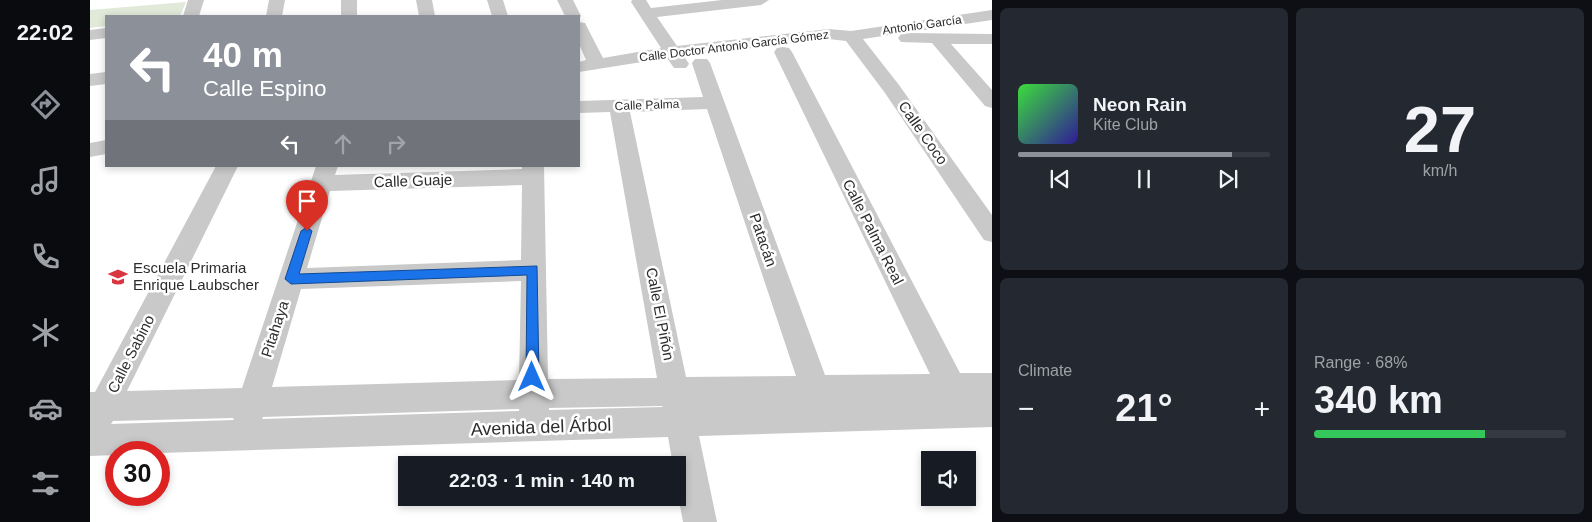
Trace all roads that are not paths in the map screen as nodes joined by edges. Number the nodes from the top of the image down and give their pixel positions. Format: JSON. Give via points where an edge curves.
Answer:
{"nodes":[{"id":1,"x":196,"y":0,"type":"edge"},
{"id":2,"x":277,"y":0,"type":"edge"},
{"id":3,"x":349,"y":0,"type":"edge"},
{"id":4,"x":424,"y":0,"type":"edge"},
{"id":5,"x":495,"y":0,"type":"edge"},
{"id":6,"x":565,"y":0,"type":"edge"},
{"id":7,"x":761,"y":0,"type":"edge"},
{"id":8,"x":642,"y":7,"type":"edge"},
{"id":9,"x":191,"y":15,"type":"edge"},
{"id":10,"x":274,"y":15,"type":"edge"},
{"id":11,"x":349,"y":15,"type":"edge"},
{"id":12,"x":427,"y":15,"type":"edge"},
{"id":13,"x":500,"y":15,"type":"edge"},
{"id":14,"x":572,"y":15,"type":"edge"},
{"id":15,"x":992,"y":15,"type":"edge"},
{"id":16,"x":580,"y":29,"type":"edge"},
{"id":17,"x":886,"y":30,"type":"junction"},
{"id":18,"x":105,"y":33,"type":"edge"},
{"id":19,"x":90,"y":35,"type":"edge"},
{"id":20,"x":851,"y":36,"type":"junction"},
{"id":21,"x":992,"y":39,"type":"edge"},
{"id":22,"x":938,"y":40,"type":"junction"},
{"id":23,"x":782,"y":52,"type":"junction"},
{"id":24,"x":685,"y":61,"type":"junction"},
{"id":25,"x":598,"y":64,"type":"junction"},
{"id":26,"x":580,"y":67,"type":"edge"},
{"id":27,"x":105,"y":78,"type":"edge"},
{"id":28,"x":90,"y":80,"type":"edge"},
{"id":29,"x":580,"y":81,"type":"edge"},
{"id":30,"x":992,"y":102,"type":"edge"},
{"id":31,"x":715,"y":103,"type":"junction"},
{"id":32,"x":619,"y":106,"type":"junction"},
{"id":33,"x":580,"y":107,"type":"edge"},
{"id":34,"x":105,"y":132,"type":"edge"},
{"id":35,"x":90,"y":134,"type":"edge"},
{"id":36,"x":105,"y":147,"type":"edge"},
{"id":37,"x":90,"y":150,"type":"edge"},
{"id":38,"x":226,"y":167,"type":"edge"},
{"id":39,"x":533,"y":172,"type":"edge"},
{"id":40,"x":325,"y":175,"type":"edge"},
{"id":41,"x":992,"y":233,"type":"edge"},
{"id":42,"x":533,"y":270,"type":"junction"},
{"id":43,"x":291,"y":279,"type":"junction"},
{"id":44,"x":992,"y":387,"type":"edge"},
{"id":45,"x":814,"y":389,"type":"junction"},
{"id":46,"x":676,"y":393,"type":"junction"},
{"id":47,"x":532,"y":394,"type":"junction"},
{"id":48,"x":252,"y":402,"type":"junction"},
{"id":49,"x":969,"y":404,"type":"edge"},
{"id":50,"x":97,"y":407,"type":"edge"},
{"id":51,"x":825,"y":417,"type":"junction"},
{"id":52,"x":682,"y":422,"type":"junction"},
{"id":53,"x":535,"y":427,"type":"junction"},
{"id":54,"x":90,"y":434,"type":"edge"},
{"id":55,"x":242,"y":436,"type":"junction"},
{"id":56,"x":90,"y":440,"type":"edge"},
{"id":57,"x":700,"y":522,"type":"edge"}],
"edges":[{"from":1,"to":9,"type":"street"},
{"from":2,"to":10,"type":"street"},
{"from":3,"to":11,"type":"street"},
{"from":4,"to":12,"type":"street"},
{"from":5,"to":13,"type":"street"},
{"from":6,"to":14,"type":"street"},
{"from":7,"to":8,"type":"street"},
{"from":8,"to":24,"type":"street","name":"Patacán"},
{"from":15,"to":17,"type":"street","name":"Antonio García"},
{"from":16,"to":25,"type":"street"},
{"from":17,"to":20,"type":"street","name":"Antonio García"},
{"from":17,"to":22,"type":"street","via":[[910,39]]},
{"from":18,"to":19,"type":"street"},
{"from":20,"to":23,"type":"street","name":"Calle Doctor Antonio García Gómez","via":[[838,44]]},
{"from":20,"to":24,"type":"street","name":"Calle Doctor Antonio García Gómez","via":[[829,34]]},
{"from":20,"to":41,"type":"street","name":"Calle Coco"},
{"from":21,"to":22,"type":"street"},
{"from":22,"to":30,"type":"street"},
{"from":23,"to":24,"type":"street","name":"Calle Doctor Antonio García Gómez"},
{"from":23,"to":49,"type":"street","name":"Calle Palma Real"},
{"from":24,"to":25,"type":"street","name":"Calle Doctor Antonio García Gómez"},
{"from":24,"to":29,"type":"street","name":"Calle Doctor Antonio García Gómez"},
{"from":24,"to":31,"type":"street","name":"Patacán"},
{"from":25,"to":26,"type":"street","name":"Calle Doctor Antonio García Gómez"},
{"from":27,"to":28,"type":"street"},
{"from":31,"to":32,"type":"street","name":"Calle Palma"},
{"from":31,"to":45,"type":"street","name":"Patacán"},
{"from":32,"to":33,"type":"street","name":"Calle Palma"},
{"from":32,"to":46,"type":"street","name":"Calle El Piñón"},
{"from":34,"to":35,"type":"street"},
{"from":36,"to":37,"type":"street"},
{"from":38,"to":50,"type":"street","name":"Calle Sabino"},
{"from":39,"to":40,"type":"street","name":"Calle Guaje"},
{"from":39,"to":42,"type":"street"},
{"from":40,"to":43,"type":"street","name":"Pitahaya"},
{"from":42,"to":43,"type":"street"},
{"from":42,"to":47,"type":"street"},
{"from":43,"to":48,"type":"street","name":"Pitahaya"},
{"from":44,"to":49,"type":"street","name":"Avenida del Árbol"},
{"from":45,"to":46,"type":"street","name":"Avenida del Árbol"},
{"from":45,"to":49,"type":"street","name":"Avenida del Árbol"},
{"from":45,"to":51,"type":"street","name":"Patacán"},
{"from":46,"to":47,"type":"street","name":"Avenida del Árbol"},
{"from":46,"to":52,"type":"street","name":"Calle El Piñón"},
{"from":47,"to":48,"type":"street","name":"Avenida del Árbol"},
{"from":47,"to":53,"type":"street"},
{"from":48,"to":50,"type":"street","name":"Avenida del Árbol"},
{"from":48,"to":55,"type":"street","name":"Pitahaya"},
{"from":49,"to":51,"type":"street","name":"Avenida del Árbol"},
{"from":50,"to":54,"type":"street","name":"Calle Sabino"},
{"from":51,"to":52,"type":"street","name":"Avenida del Árbol"},
{"from":52,"to":53,"type":"street","name":"Avenida del Árbol"},
{"from":52,"to":57,"type":"street","name":"Calle El Piñón"},
{"from":53,"to":55,"type":"street","name":"Avenida del Árbol"},
{"from":55,"to":56,"type":"street","name":"Avenida del Árbol"}]}
